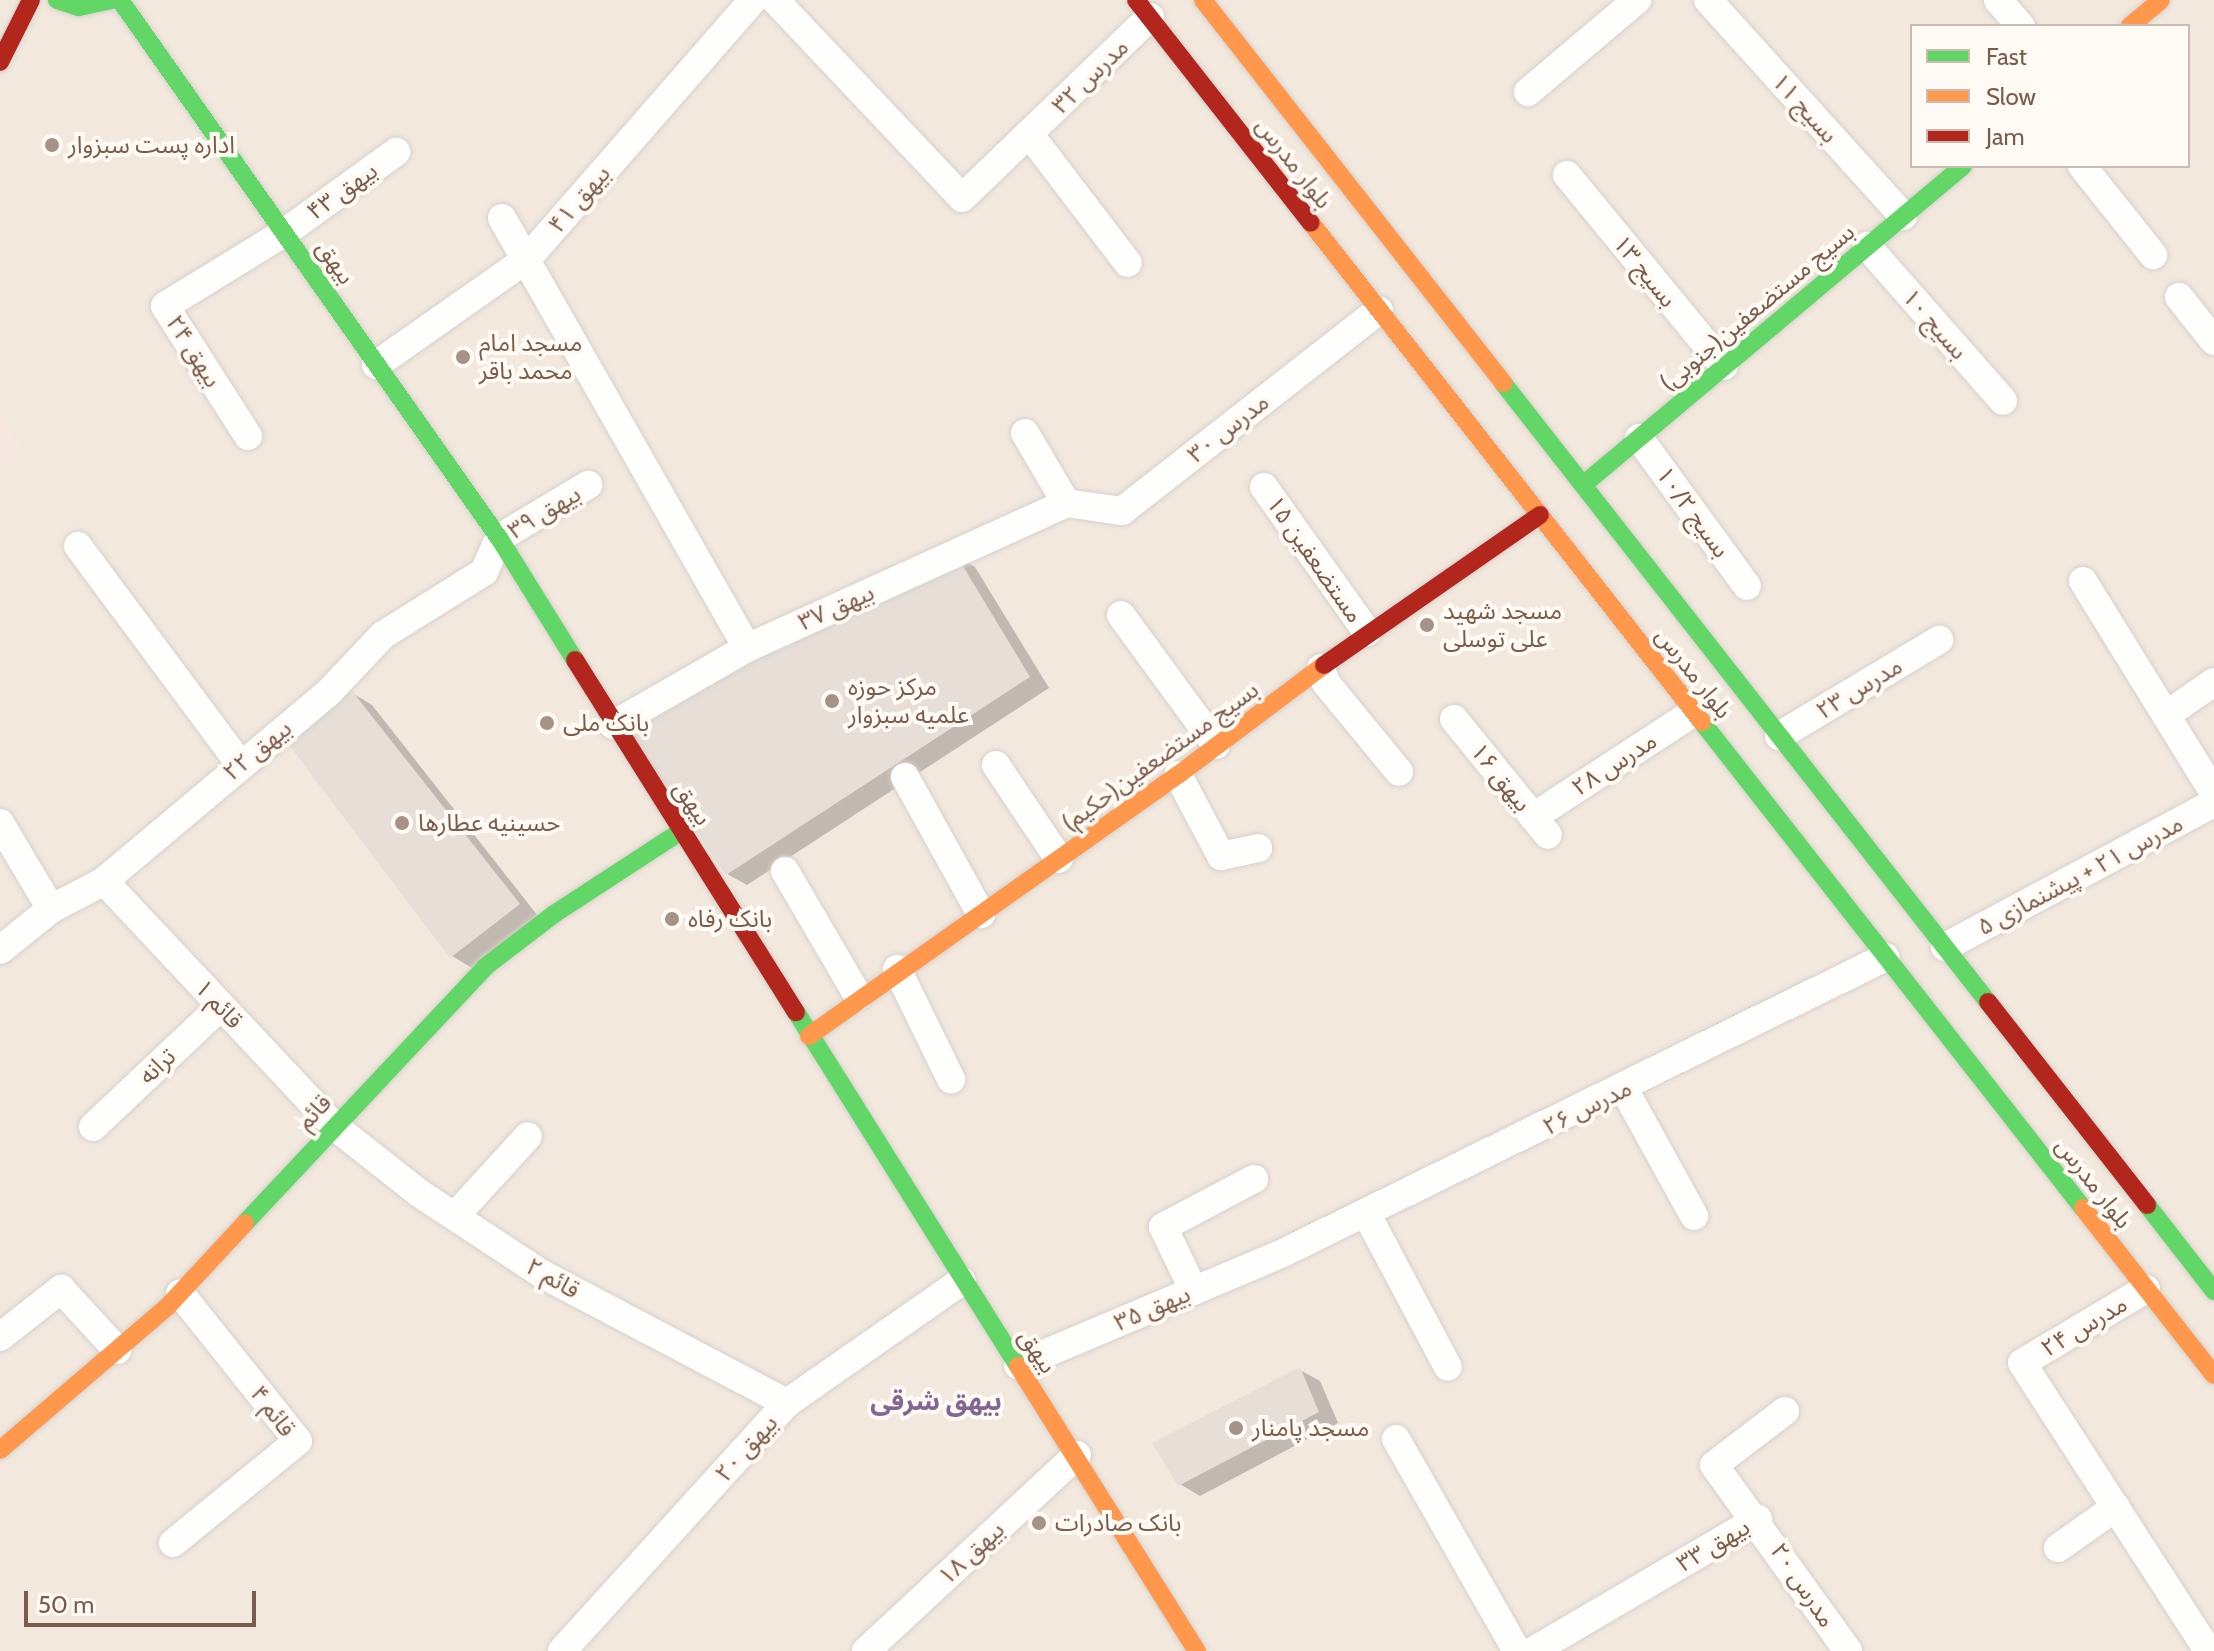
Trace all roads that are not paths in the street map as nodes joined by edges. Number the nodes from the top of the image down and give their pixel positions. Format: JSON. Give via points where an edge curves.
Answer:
{"nodes":[{"id":1,"x":31,"y":0,"type":"edge"},
{"id":2,"x":57,"y":0,"type":"edge"},
{"id":3,"x":112,"y":0,"type":"edge"},
{"id":4,"x":120,"y":0,"type":"edge"},
{"id":5,"x":753,"y":0,"type":"edge"},
{"id":6,"x":775,"y":0,"type":"edge"},
{"id":7,"x":1203,"y":0,"type":"edge"},
{"id":8,"x":1637,"y":0,"type":"edge"},
{"id":9,"x":1708,"y":0,"type":"edge"},
{"id":10,"x":1998,"y":0,"type":"edge"},
{"id":11,"x":1143,"y":9,"type":"edge"},
{"id":12,"x":2019,"y":24,"type":"edge"},
{"id":13,"x":0,"y":62,"type":"edge"},
{"id":14,"x":1528,"y":92,"type":"dead end"},
{"id":15,"x":1030,"y":135,"type":"junction"},
{"id":16,"x":396,"y":152,"type":"dead end"},
{"id":17,"x":1961,"y":168,"type":"edge"},
{"id":18,"x":2084,"y":168,"type":"edge"},
{"id":19,"x":1567,"y":175,"type":"dead end"},
{"id":20,"x":1344,"y":180,"type":"junction"},
{"id":21,"x":1303,"y":213,"type":"junction"},
{"id":22,"x":1903,"y":216,"type":"junction"},
{"id":23,"x":502,"y":218,"type":"dead end"},
{"id":24,"x":287,"y":231,"type":"junction"},
{"id":25,"x":1867,"y":246,"type":"junction"},
{"id":26,"x":2153,"y":255,"type":"dead end"},
{"id":27,"x":527,"y":259,"type":"junction"},
{"id":28,"x":1128,"y":263,"type":"dead end"},
{"id":29,"x":2179,"y":297,"type":"dead end"},
{"id":30,"x":1379,"y":310,"type":"junction"},
{"id":31,"x":2214,"y":341,"type":"edge"},
{"id":32,"x":376,"y":365,"type":"junction"},
{"id":33,"x":1724,"y":366,"type":"junction"},
{"id":34,"x":2003,"y":401,"type":"dead end"},
{"id":35,"x":1025,"y":433,"type":"dead end"},
{"id":36,"x":248,"y":436,"type":"dead end"},
{"id":37,"x":1639,"y":438,"type":"junction"},
{"id":38,"x":588,"y":485,"type":"dead end"},
{"id":39,"x":1583,"y":485,"type":"junction"},
{"id":40,"x":1264,"y":487,"type":"dead end"},
{"id":41,"x":1066,"y":503,"type":"junction"},
{"id":42,"x":1540,"y":515,"type":"junction"},
{"id":43,"x":499,"y":538,"type":"junction"},
{"id":44,"x":78,"y":546,"type":"dead end"},
{"id":45,"x":2083,"y":581,"type":"dead end"},
{"id":46,"x":1747,"y":586,"type":"dead end"},
{"id":47,"x":1121,"y":615,"type":"dead end"},
{"id":48,"x":1367,"y":632,"type":"junction"},
{"id":49,"x":1939,"y":640,"type":"dead end"},
{"id":50,"x":747,"y":648,"type":"junction"},
{"id":51,"x":1321,"y":668,"type":"junction"},
{"id":52,"x":2214,"y":682,"type":"edge"},
{"id":53,"x":1694,"y":712,"type":"junction"},
{"id":54,"x":2166,"y":715,"type":"junction"},
{"id":55,"x":1454,"y":719,"type":"dead end"},
{"id":56,"x":613,"y":725,"type":"junction"},
{"id":57,"x":1779,"y":736,"type":"junction"},
{"id":58,"x":1216,"y":745,"type":"junction"},
{"id":59,"x":239,"y":763,"type":"junction"},
{"id":60,"x":996,"y":765,"type":"dead end"},
{"id":61,"x":1804,"y":766,"type":"junction"},
{"id":62,"x":1399,"y":772,"type":"dead end"},
{"id":63,"x":1178,"y":775,"type":"junction"},
{"id":64,"x":905,"y":777,"type":"dead end"},
{"id":65,"x":2214,"y":793,"type":"edge"},
{"id":66,"x":1765,"y":802,"type":"junction"},
{"id":67,"x":2214,"y":803,"type":"edge"},
{"id":68,"x":0,"y":823,"type":"edge"},
{"id":69,"x":1541,"y":826,"type":"joint"},
{"id":70,"x":683,"y":830,"type":"junction"},
{"id":71,"x":1258,"y":848,"type":"dead end"},
{"id":72,"x":1059,"y":859,"type":"junction"},
{"id":73,"x":785,"y":871,"type":"dead end"},
{"id":74,"x":104,"y":881,"type":"junction"},
{"id":75,"x":51,"y":909,"type":"junction"},
{"id":76,"x":981,"y":914,"type":"junction"},
{"id":77,"x":1945,"y":947,"type":"junction"},
{"id":78,"x":0,"y":950,"type":"edge"},
{"id":79,"x":1886,"y":957,"type":"junction"},
{"id":80,"x":897,"y":969,"type":"junction"},
{"id":81,"x":858,"y":996,"type":"junction"},
{"id":82,"x":221,"y":1006,"type":"junction"},
{"id":83,"x":809,"y":1036,"type":"junction"},
{"id":84,"x":951,"y":1079,"type":"dead end"},
{"id":85,"x":1624,"y":1089,"type":"junction"},
{"id":86,"x":334,"y":1126,"type":"junction"},
{"id":87,"x":93,"y":1127,"type":"dead end"},
{"id":88,"x":528,"y":1136,"type":"dead end"},
{"id":89,"x":1254,"y":1179,"type":"dead end"},
{"id":90,"x":1366,"y":1213,"type":"junction"},
{"id":91,"x":455,"y":1216,"type":"junction"},
{"id":92,"x":1694,"y":1216,"type":"dead end"},
{"id":93,"x":1285,"y":1252,"type":"joint"},
{"id":94,"x":962,"y":1281,"type":"junction"},
{"id":95,"x":2146,"y":1289,"type":"junction"},
{"id":96,"x":1194,"y":1291,"type":"junction"},
{"id":97,"x":2214,"y":1291,"type":"edge"},
{"id":98,"x":180,"y":1293,"type":"junction"},
{"id":99,"x":0,"y":1337,"type":"edge"},
{"id":100,"x":117,"y":1350,"type":"junction"},
{"id":101,"x":1018,"y":1365,"type":"junction"},
{"id":102,"x":1448,"y":1367,"type":"dead end"},
{"id":103,"x":2214,"y":1375,"type":"edge"},
{"id":104,"x":787,"y":1403,"type":"junction"},
{"id":105,"x":1785,"y":1411,"type":"dead end"},
{"id":106,"x":1396,"y":1439,"type":"dead end"},
{"id":107,"x":0,"y":1450,"type":"edge"},
{"id":108,"x":1077,"y":1455,"type":"junction"},
{"id":109,"x":2116,"y":1507,"type":"junction"},
{"id":110,"x":1758,"y":1519,"type":"junction"},
{"id":111,"x":173,"y":1543,"type":"dead end"},
{"id":112,"x":2058,"y":1548,"type":"dead end"},
{"id":113,"x":2204,"y":1650,"type":"edge"},
{"id":114,"x":562,"y":1651,"type":"edge"},
{"id":115,"x":866,"y":1651,"type":"edge"},
{"id":116,"x":1197,"y":1651,"type":"edge"},
{"id":117,"x":1517,"y":1651,"type":"edge"},
{"id":118,"x":1533,"y":1651,"type":"edge"},
{"id":119,"x":1848,"y":1651,"type":"edge"}],
"edges":[{"from":1,"to":13,"type":"main road"},
{"from":2,"to":3,"type":"main road","via":[[79,7]]},
{"from":4,"to":24,"type":"main road","name":"بیهق"},
{"from":5,"to":27,"type":"street","name":"بیهق ۴۱"},
{"from":6,"to":15,"type":"street","name":"مدرس ۳۲","via":[[962,198]]},
{"from":7,"to":20,"type":"main road","name":"بلوار مدرس"},
{"from":8,"to":14,"type":"street"},
{"from":9,"to":22,"type":"street","name":"بسیج ۱۱"},
{"from":10,"to":12,"type":"street"},
{"from":11,"to":15,"type":"street","name":"مدرس ۳۲"},
{"from":11,"to":21,"type":"main road","name":"بلوار مدرس"},
{"from":15,"to":28,"type":"street"},
{"from":16,"to":24,"type":"street","name":"بیهق ۴۳"},
{"from":17,"to":22,"type":"main road","name":"بسیج مستضعفین(جنوبی)"},
{"from":18,"to":26,"type":"street"},
{"from":19,"to":33,"type":"street","name":"بسیج ۱۳"},
{"from":20,"to":21,"type":"main road"},
{"from":20,"to":39,"type":"main road","name":"بلوار مدرس"},
{"from":21,"to":30,"type":"main road","name":"بلوار مدرس"},
{"from":22,"to":25,"type":"main road","name":"بسیج مستضعفین(جنوبی)"},
{"from":23,"to":27,"type":"street"},
{"from":24,"to":32,"type":"main road","name":"بیهق"},
{"from":24,"to":36,"type":"street","name":"بیهق ۲۴","via":[[165,306]]},
{"from":25,"to":33,"type":"main road","name":"بسیج مستضعفین(جنوبی)"},
{"from":25,"to":34,"type":"street","name":"بسیج ۱۰"},
{"from":27,"to":32,"type":"street","name":"بیهق ۴۱"},
{"from":27,"to":50,"type":"street"},
{"from":29,"to":31,"type":"street"},
{"from":30,"to":41,"type":"street","name":"مدرس ۳۰","via":[[1122,511]]},
{"from":30,"to":42,"type":"main road","name":"بلوار مدرس"},
{"from":32,"to":43,"type":"main road","name":"بیهق"},
{"from":33,"to":37,"type":"main road","name":"بسیج مستضعفین(جنوبی)"},
{"from":35,"to":41,"type":"street"},
{"from":37,"to":39,"type":"main road","name":"بسیج مستضعفین(جنوبی)"},
{"from":37,"to":46,"type":"street","name":"بسیج ۱۰/۲"},
{"from":38,"to":43,"type":"street","name":"بیهق ۳۹"},
{"from":39,"to":57,"type":"main road","name":"بلوار مدرس"},
{"from":40,"to":48,"type":"street","name":"مستضعفین ۱۵"},
{"from":41,"to":50,"type":"street","name":"بیهق ۳۷"},
{"from":42,"to":48,"type":"main road","name":"بسیج مستضعفین(حکیم)"},
{"from":42,"to":53,"type":"main road","name":"بلوار مدرس"},
{"from":43,"to":56,"type":"main road","name":"بیهق"},
{"from":43,"to":59,"type":"street","name":"بیهق ۲۲","via":[[484,572],[383,635],[328,693]]},
{"from":44,"to":59,"type":"street"},
{"from":45,"to":54,"type":"street"},
{"from":47,"to":58,"type":"street"},
{"from":48,"to":51,"type":"main road","name":"بسیج مستضعفین(حکیم)"},
{"from":49,"to":57,"type":"street","name":"مدرس ۲۳"},
{"from":50,"to":56,"type":"street","name":"بیهق ۳۷"},
{"from":51,"to":58,"type":"main road","name":"بسیج مستضعفین(حکیم)"},
{"from":51,"to":62,"type":"street","via":[[1326,683]]},
{"from":52,"to":54,"type":"street"},
{"from":53,"to":66,"type":"main road","name":"بلوار مدرس"},
{"from":53,"to":69,"type":"street","name":"مدرس ۲۸"},
{"from":54,"to":65,"type":"street"},
{"from":55,"to":69,"type":"street","name":"بیهق ۱۶"},
{"from":56,"to":70,"type":"main road","name":"بیهق"},
{"from":57,"to":61,"type":"main road","name":"بلوار مدرس"},
{"from":58,"to":63,"type":"main road","name":"بسیج مستضعفین(حکیم)"},
{"from":59,"to":74,"type":"street","name":"بیهق ۲۲"},
{"from":60,"to":72,"type":"street"},
{"from":61,"to":66,"type":"main road"},
{"from":61,"to":77,"type":"main road","name":"بلوار مدرس"},
{"from":63,"to":71,"type":"street","via":[[1221,856]]},
{"from":63,"to":72,"type":"main road","name":"بسیج مستضعفین(حکیم)"},
{"from":64,"to":76,"type":"street"},
{"from":66,"to":79,"type":"main road","name":"بلوار مدرس"},
{"from":67,"to":77,"type":"street","name":"مدرس ۲۱ + پیشنمازی ۵"},
{"from":68,"to":75,"type":"street"},
{"from":70,"to":83,"type":"main road","name":"بیهق"},
{"from":70,"to":86,"type":"main road","name":"قائم","via":[[554,914],[485,967]]},
{"from":72,"to":76,"type":"main road","name":"بسیج مستضعفین(حکیم)"},
{"from":73,"to":81,"type":"street"},
{"from":74,"to":75,"type":"street","name":"بیهق ۲۲"},
{"from":74,"to":82,"type":"street","name":"قائم ۱"},
{"from":75,"to":78,"type":"street","name":"بیهق ۲۲"},
{"from":76,"to":80,"type":"main road","name":"بسیج مستضعفین(حکیم)"},
{"from":77,"to":97,"type":"main road","name":"بلوار مدرس"},
{"from":79,"to":85,"type":"street","name":"مدرس ۲۶"},
{"from":79,"to":95,"type":"main road","name":"بلوار مدرس"},
{"from":80,"to":81,"type":"main road","name":"بسیج مستضعفین(حکیم)"},
{"from":80,"to":84,"type":"street"},
{"from":81,"to":83,"type":"main road","name":"بسیج مستضعفین(حکیم)"},
{"from":82,"to":86,"type":"street","name":"قائم ۱"},
{"from":82,"to":87,"type":"street","name":"ترانه"},
{"from":83,"to":94,"type":"main road","name":"بیهق"},
{"from":85,"to":90,"type":"street","name":"مدرس ۲۶"},
{"from":85,"to":92,"type":"street"},
{"from":86,"to":91,"type":"street","name":"قائم ۲"},
{"from":86,"to":98,"type":"main road","name":"قائم"},
{"from":88,"to":91,"type":"street"},
{"from":89,"to":96,"type":"street","via":[[1163,1227]]},
{"from":90,"to":93,"type":"street","name":"مدرس ۲۶"},
{"from":90,"to":102,"type":"street"},
{"from":91,"to":104,"type":"street","name":"قائم ۲","via":[[542,1274]]},
{"from":93,"to":96,"type":"street","name":"بیهق ۳۵"},
{"from":94,"to":101,"type":"main road","name":"بیهق"},
{"from":94,"to":104,"type":"street","name":"بیهق ۲۰"},
{"from":95,"to":103,"type":"main road","name":"بلوار مدرس"},
{"from":95,"to":109,"type":"street","name":"مدرس ۲۴","via":[[2022,1363]]},
{"from":96,"to":101,"type":"street","name":"بیهق ۳۵"},
{"from":98,"to":100,"type":"main road","name":"قائم"},
{"from":98,"to":111,"type":"street","name":"قائم ۴","via":[[298,1441]]},
{"from":99,"to":100,"type":"street","via":[[61,1289]]},
{"from":100,"to":107,"type":"main road","name":"قائم"},
{"from":101,"to":108,"type":"main road","name":"بیهق"},
{"from":104,"to":114,"type":"street","name":"بیهق ۲۰"},
{"from":105,"to":110,"type":"street","name":"بیهق ۳۳","via":[[1714,1465]]},
{"from":106,"to":117,"type":"street"},
{"from":108,"to":115,"type":"street","name":"بیهق ۱۸"},
{"from":108,"to":116,"type":"main road","name":"بیهق"},
{"from":109,"to":112,"type":"street"},
{"from":109,"to":113,"type":"street"},
{"from":110,"to":118,"type":"street","name":"بیهق ۳۳"},
{"from":110,"to":119,"type":"street","name":"مدرس ۲۰"}]}
